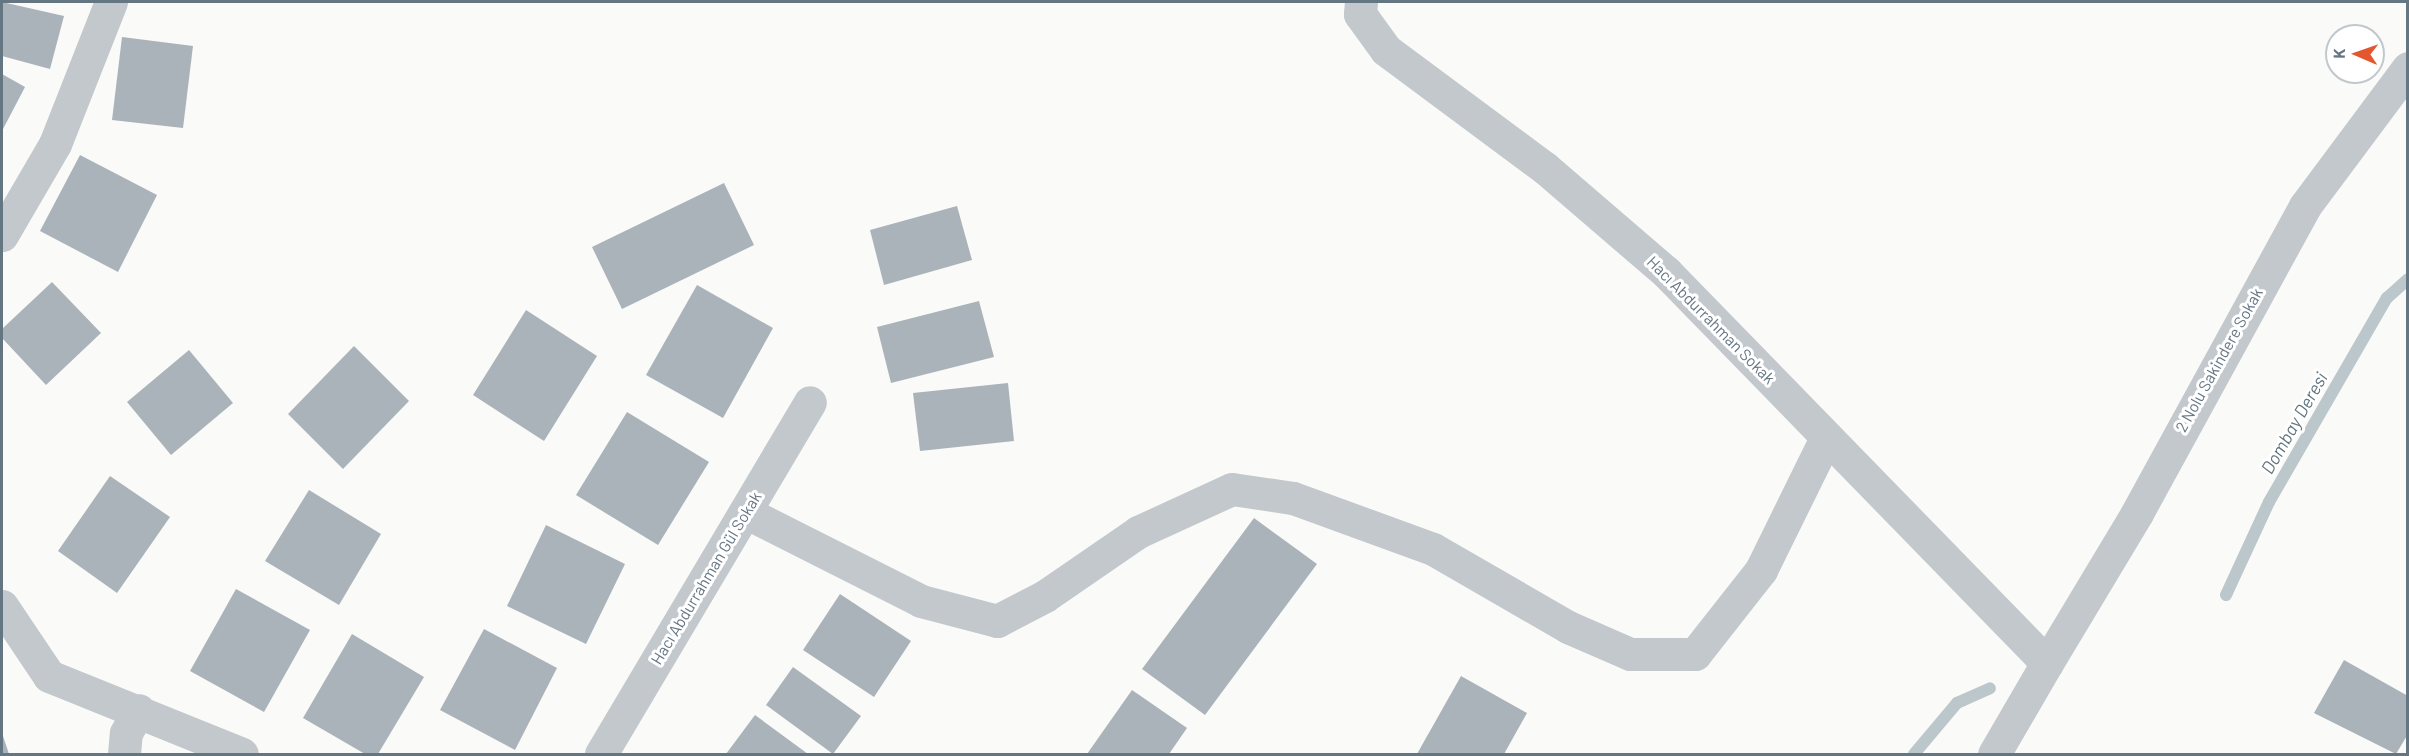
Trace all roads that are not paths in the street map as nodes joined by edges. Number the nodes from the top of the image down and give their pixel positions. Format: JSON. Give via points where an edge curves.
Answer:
{"nodes":[{"id":1,"x":111,"y":2,"type":"edge"},
{"id":2,"x":1361,"y":2,"type":"edge"},
{"id":3,"x":2408,"y":68,"type":"edge"},
{"id":4,"x":2,"y":235,"type":"edge"},
{"id":5,"x":810,"y":402,"type":"dead end"},
{"id":6,"x":1826,"y":438,"type":"junction"},
{"id":7,"x":745,"y":512,"type":"junction"},
{"id":8,"x":2,"y":606,"type":"edge"},
{"id":9,"x":2047,"y":663,"type":"junction"},
{"id":10,"x":139,"y":710,"type":"junction"},
{"id":11,"x":124,"y":754,"type":"edge"},
{"id":12,"x":242,"y":754,"type":"edge"},
{"id":13,"x":602,"y":754,"type":"edge"},
{"id":14,"x":1994,"y":754,"type":"edge"}],
"edges":[{"from":1,"to":4,"type":"street","via":[[56,144]]},
{"from":2,"to":6,"type":"street","name":"Hacı Abdurrahman Sokak","via":[[1360,14],[1386,50],[1545,168],[1666,272]]},
{"from":3,"to":9,"type":"street","name":"2 Nolu Sakindere Sokak","via":[[2305,206],[2137,513]]},
{"from":5,"to":7,"type":"street","name":"Hacı Abdurrahman Gül Sokak"},
{"from":6,"to":7,"type":"street","via":[[1761,570],[1695,654],[1630,654],[1568,627],[1433,549],[1293,498],[1242,490],[1232,489],[1138,532],[1045,596],[997,621],[921,602]]},
{"from":6,"to":9,"type":"street","name":"Hacı Abdurrahman Sokak"},
{"from":7,"to":13,"type":"street","name":"Hacı Abdurrahman Gül Sokak"},
{"from":8,"to":10,"type":"street","via":[[50,676]]},
{"from":9,"to":14,"type":"street","name":"2 Nolu Sakindere Sokak"},
{"from":10,"to":11,"type":"street","via":[[126,733]]},
{"from":10,"to":12,"type":"street"}]}
